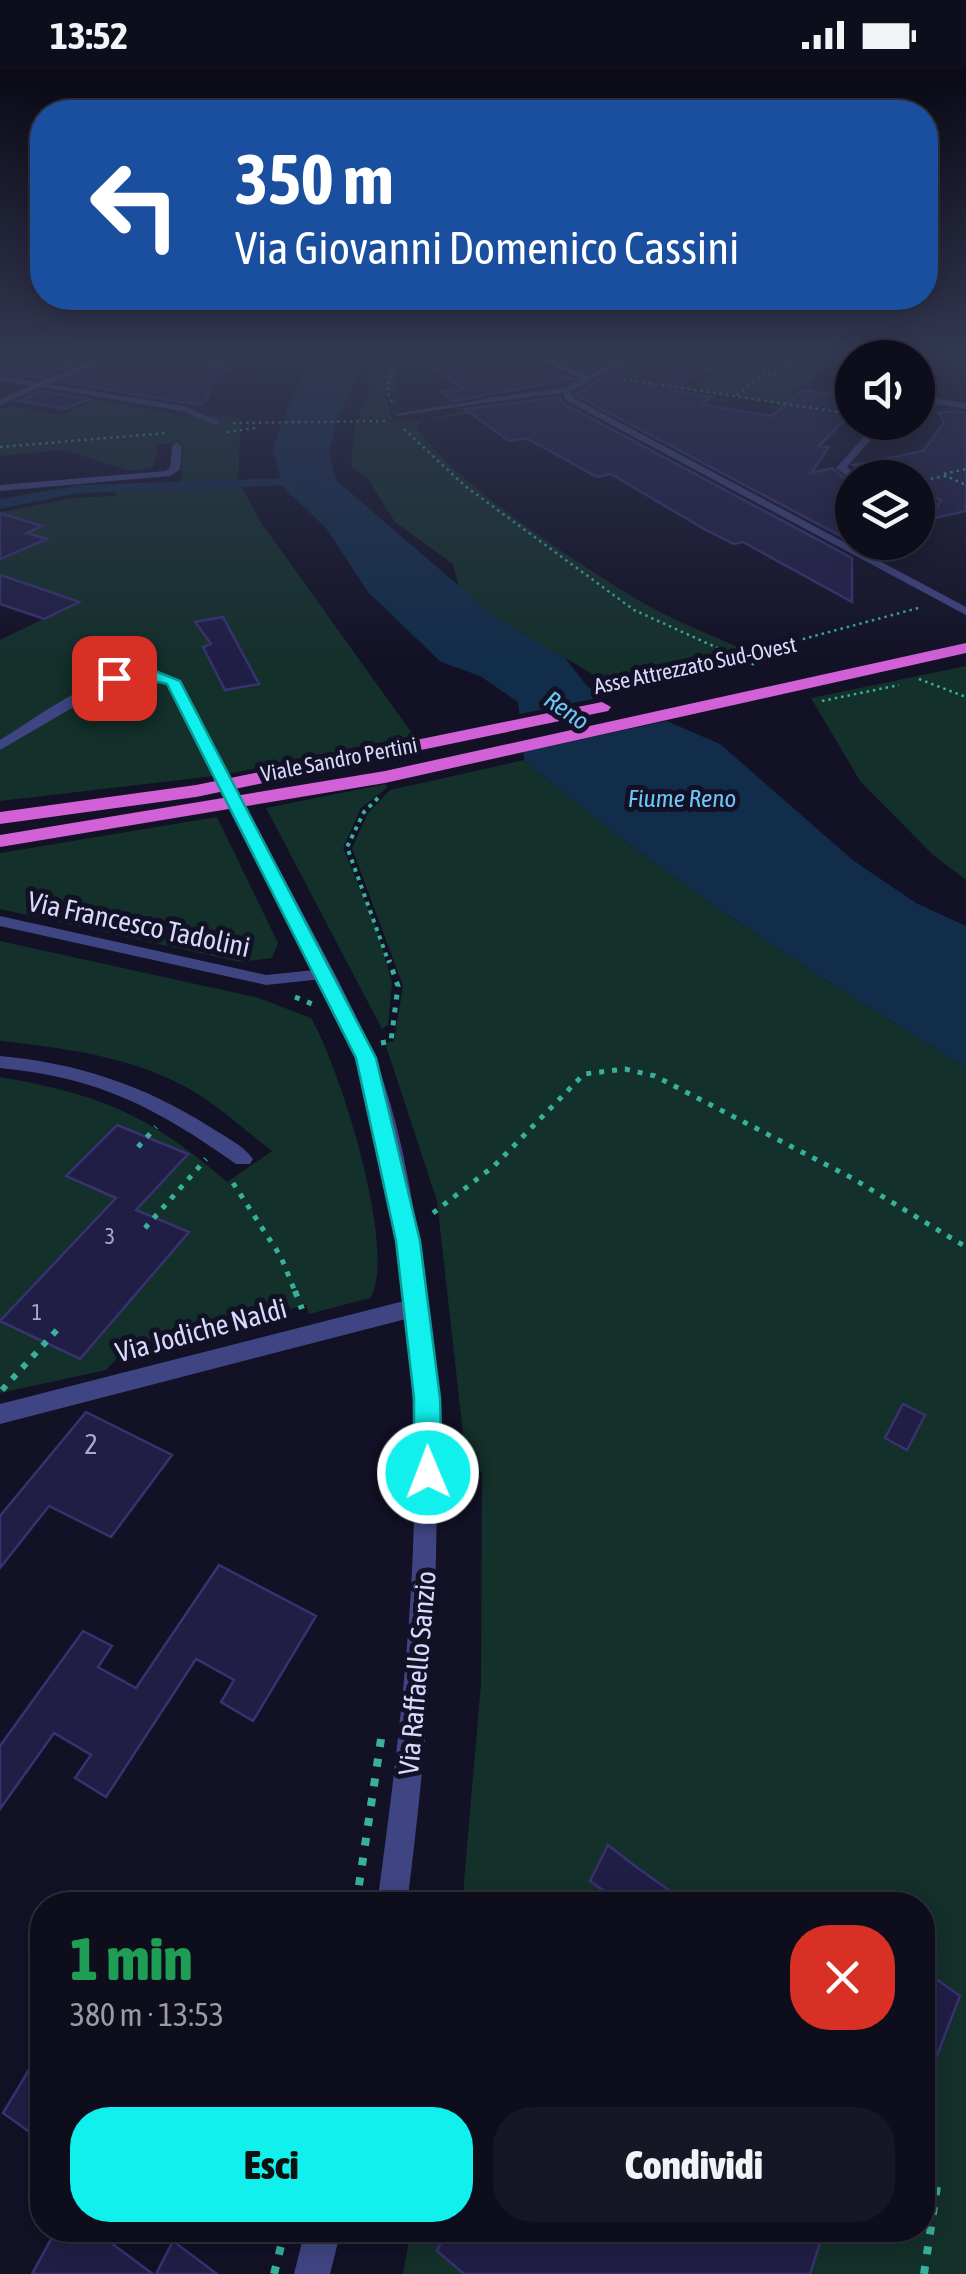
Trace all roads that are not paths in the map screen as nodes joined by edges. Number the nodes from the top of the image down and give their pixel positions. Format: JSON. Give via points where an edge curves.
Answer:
{"nodes":[{"id":1,"x":176,"y":457,"type":"edge"},
{"id":2,"x":677,"y":457,"type":"edge"},
{"id":3,"x":0,"y":488,"type":"edge"},
{"id":4,"x":966,"y":612,"type":"edge"},
{"id":5,"x":966,"y":632,"type":"edge"},
{"id":6,"x":966,"y":648,"type":"edge"},
{"id":7,"x":722,"y":682,"type":"dead end"},
{"id":8,"x":608,"y":712,"type":"junction"},
{"id":9,"x":434,"y":744,"type":"joint"},
{"id":10,"x":0,"y":746,"type":"edge"},
{"id":11,"x":450,"y":763,"type":"joint"},
{"id":12,"x":0,"y":817,"type":"edge"},
{"id":13,"x":66,"y":822,"type":"junction"},
{"id":14,"x":0,"y":841,"type":"edge"},
{"id":15,"x":0,"y":921,"type":"edge"},
{"id":16,"x":326,"y":974,"type":"junction"},
{"id":17,"x":0,"y":1062,"type":"edge"},
{"id":18,"x":243,"y":1158,"type":"dead end"},
{"id":19,"x":418,"y":1307,"type":"junction"},
{"id":20,"x":0,"y":1414,"type":"edge"},
{"id":21,"x":394,"y":1892,"type":"edge"},
{"id":22,"x":320,"y":2242,"type":"edge"},
{"id":23,"x":312,"y":2274,"type":"edge"}],
"edges":[{"from":1,"to":3,"type":"street","via":[[167,474]]},
{"from":2,"to":4,"type":"street"},
{"from":5,"to":7,"type":"highway","name":"Asse Attrezzato Sud-Ovest"},
{"from":6,"to":8,"type":"highway","name":"Asse Attrezzato Sud-Ovest"},
{"from":8,"to":9,"type":"highway","name":"Asse Attrezzato Sud-Ovest"},
{"from":8,"to":11,"type":"highway","name":"Asse Attrezzato Sud-Ovest"},
{"from":9,"to":13,"type":"highway","name":"Viale Sandro Pertini"},
{"from":10,"to":16,"type":"street","name":"Via Raffaello Sanzio","via":[[105,681],[148,673],[168,677]]},
{"from":11,"to":13,"type":"highway","name":"Viale Sandro Pertini","via":[[336,786]]},
{"from":12,"to":13,"type":"highway","name":"Viale Sandro Pertini","via":[[33,814]]},
{"from":13,"to":14,"type":"highway","name":"Viale Sandro Pertini"},
{"from":15,"to":16,"type":"street","name":"Via Francesco Tadolini","via":[[266,980]]},
{"from":16,"to":19,"type":"street","name":"Via Raffaello Sanzio","via":[[376,1091]]},
{"from":17,"to":18,"type":"street","via":[[98,1077],[138,1092]]},
{"from":19,"to":20,"type":"street","name":"Via Jodiche Naldi"},
{"from":19,"to":21,"type":"street","name":"Via Raffaello Sanzio","via":[[428,1510],[412,1753]]},
{"from":22,"to":23,"type":"street"}]}
